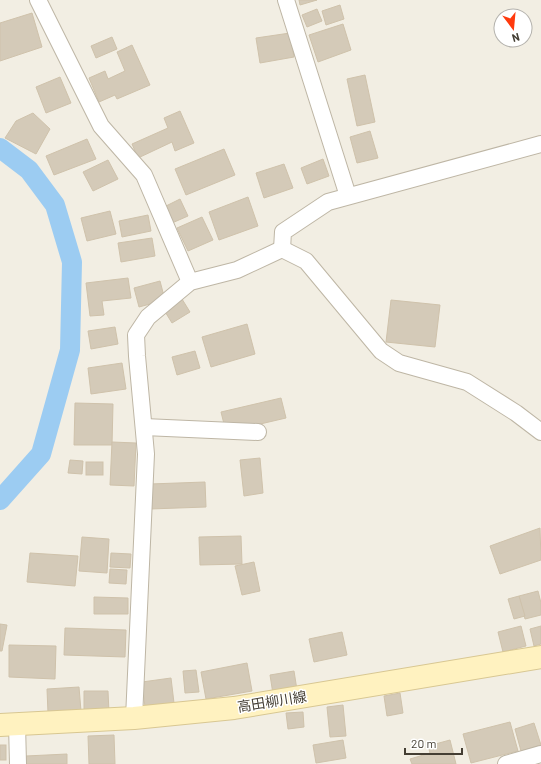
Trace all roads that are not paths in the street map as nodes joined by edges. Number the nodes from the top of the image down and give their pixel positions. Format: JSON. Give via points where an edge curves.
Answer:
{"nodes":[{"id":1,"x":38,"y":0,"type":"edge"},
{"id":2,"x":286,"y":0,"type":"edge"},
{"id":3,"x":541,"y":144,"type":"edge"},
{"id":4,"x":348,"y":196,"type":"junction"},
{"id":5,"x":282,"y":249,"type":"junction"},
{"id":6,"x":190,"y":282,"type":"junction"},
{"id":7,"x":144,"y":427,"type":"junction"},
{"id":8,"x":258,"y":432,"type":"dead end"},
{"id":9,"x":541,"y":432,"type":"edge"},
{"id":10,"x":541,"y":657,"type":"edge"},
{"id":11,"x":134,"y":718,"type":"junction"},
{"id":12,"x":8,"y":725,"type":"edge"},
{"id":13,"x":541,"y":754,"type":"edge"},
{"id":14,"x":18,"y":764,"type":"edge"},
{"id":15,"x":506,"y":764,"type":"edge"}],
"edges":[{"from":1,"to":6,"type":"street","via":[[101,126],[144,175]]},
{"from":2,"to":4,"type":"street"},
{"from":3,"to":4,"type":"street"},
{"from":4,"to":5,"type":"street","via":[[328,202],[283,232]]},
{"from":5,"to":6,"type":"street","via":[[237,270]]},
{"from":5,"to":9,"type":"street","via":[[306,261],[381,351],[399,363],[467,382]]},
{"from":6,"to":7,"type":"street","via":[[148,316],[136,335]]},
{"from":7,"to":8,"type":"street"},
{"from":7,"to":11,"type":"street","via":[[146,454]]},
{"from":10,"to":11,"type":"main road","name":"高田柳川線","via":[[234,708]]},
{"from":11,"to":12,"type":"main road","name":"高田柳川線"},
{"from":12,"to":14,"type":"street"},
{"from":13,"to":15,"type":"street"}]}
